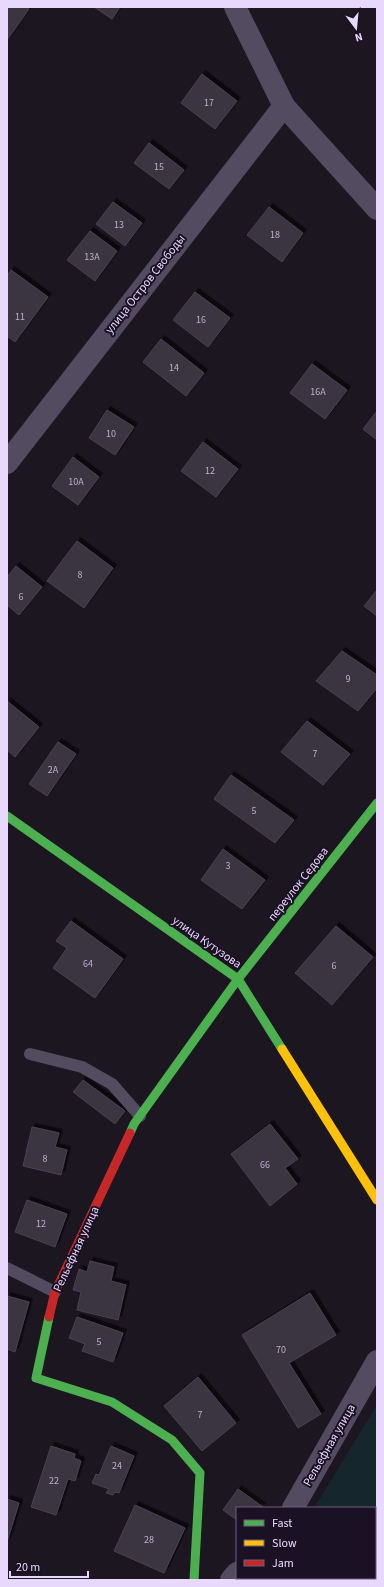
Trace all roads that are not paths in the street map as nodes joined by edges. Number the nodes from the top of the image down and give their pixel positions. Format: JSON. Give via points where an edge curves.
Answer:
{"nodes":[{"id":1,"x":235,"y":7,"type":"edge"},
{"id":2,"x":284,"y":106,"type":"junction"},
{"id":3,"x":377,"y":209,"type":"edge"},
{"id":4,"x":7,"y":463,"type":"edge"},
{"id":5,"x":377,"y":803,"type":"edge"},
{"id":6,"x":7,"y":816,"type":"edge"},
{"id":7,"x":238,"y":979,"type":"junction"},
{"id":8,"x":30,"y":1054,"type":"dead end"},
{"id":9,"x":140,"y":1116,"type":"junction"},
{"id":10,"x":377,"y":1200,"type":"edge"},
{"id":11,"x":7,"y":1268,"type":"edge"},
{"id":12,"x":55,"y":1292,"type":"junction"},
{"id":13,"x":377,"y":1361,"type":"edge"},
{"id":14,"x":294,"y":1507,"type":"edge"},
{"id":15,"x":194,"y":1580,"type":"edge"}],
"edges":[{"from":1,"to":2,"type":"street"},
{"from":2,"to":3,"type":"street"},
{"from":2,"to":4,"type":"street","name":"улица Остров Свободы"},
{"from":5,"to":7,"type":"street","name":"переулок Седова"},
{"from":6,"to":7,"type":"street","name":"улица Кутузова"},
{"from":7,"to":9,"type":"street","name":"Рельефная улица"},
{"from":7,"to":10,"type":"street","name":"улица Кутузова"},
{"from":8,"to":9,"type":"lane","via":[[82,1067],[112,1084]]},
{"from":9,"to":12,"type":"street","name":"Рельефная улица"},
{"from":11,"to":12,"type":"lane"},
{"from":12,"to":15,"type":"street","name":"Рельефная улица","via":[[36,1378],[112,1402],[172,1440],[200,1473]]},
{"from":13,"to":14,"type":"street","name":"Рельефная улица"}]}
